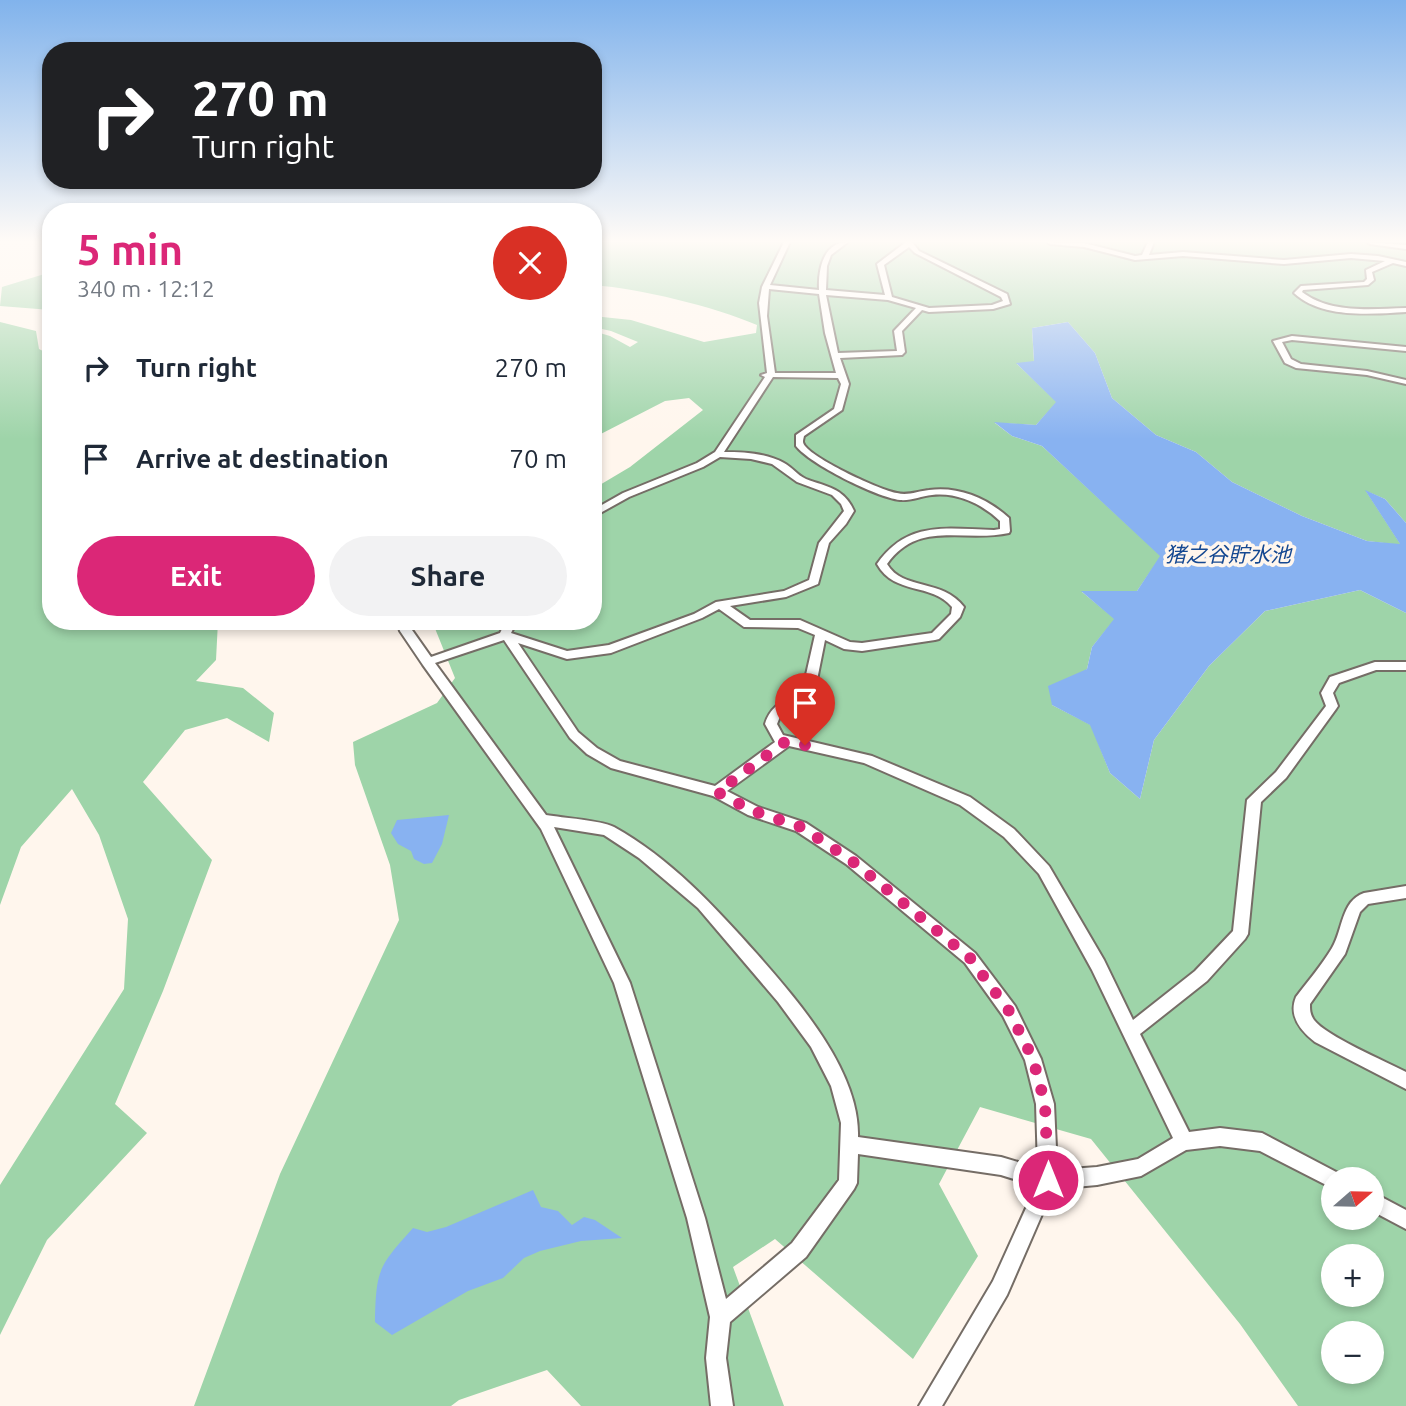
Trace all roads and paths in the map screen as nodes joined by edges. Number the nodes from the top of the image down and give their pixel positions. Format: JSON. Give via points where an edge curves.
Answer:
{"nodes":[{"id":1,"x":761,"y":308,"type":"edge"},
{"id":2,"x":825,"y":308,"type":"edge"},
{"id":3,"x":920,"y":308,"type":"joint"},
{"id":4,"x":948,"y":308,"type":"edge"},
{"id":5,"x":1340,"y":308,"type":"edge"},
{"id":6,"x":1406,"y":310,"type":"edge"},
{"id":7,"x":1406,"y":349,"type":"edge"},
{"id":8,"x":835,"y":356,"type":"junction"},
{"id":9,"x":767,"y":375,"type":"junction"},
{"id":10,"x":841,"y":376,"type":"junction"},
{"id":11,"x":1406,"y":382,"type":"edge"},
{"id":12,"x":718,"y":454,"type":"junction"},
{"id":13,"x":602,"y":509,"type":"edge"},
{"id":14,"x":720,"y":604,"type":"junction"},
{"id":15,"x":405,"y":630,"type":"edge"},
{"id":16,"x":505,"y":630,"type":"edge"},
{"id":17,"x":821,"y":633,"type":"junction"},
{"id":18,"x":506,"y":635,"type":"junction"},
{"id":19,"x":428,"y":662,"type":"junction"},
{"id":20,"x":1406,"y":666,"type":"edge"},
{"id":21,"x":785,"y":742,"type":"junction"},
{"id":22,"x":717,"y":792,"type":"junction"},
{"id":23,"x":541,"y":820,"type":"junction"},
{"id":24,"x":1406,"y":892,"type":"edge"},
{"id":25,"x":1129,"y":1032,"type":"junction"},
{"id":26,"x":1406,"y":1081,"type":"edge"},
{"id":27,"x":1184,"y":1141,"type":"junction"},
{"id":28,"x":848,"y":1143,"type":"junction"},
{"id":29,"x":1321,"y":1173,"type":"edge"},
{"id":30,"x":1048,"y":1180,"type":"junction"},
{"id":31,"x":1384,"y":1208,"type":"edge"},
{"id":32,"x":1406,"y":1220,"type":"edge"},
{"id":33,"x":720,"y":1317,"type":"junction"},
{"id":34,"x":722,"y":1406,"type":"edge"},
{"id":35,"x":930,"y":1406,"type":"edge"}],
"edges":[{"from":1,"to":9,"type":"street"},
{"from":2,"to":8,"type":"street"},
{"from":3,"to":4,"type":"street"},
{"from":3,"to":8,"type":"street","via":[[898,331],[899,354]]},
{"from":5,"to":6,"type":"street"},
{"from":7,"to":11,"type":"street","via":[[1292,338],[1277,341],[1288,361],[1299,366]]},
{"from":8,"to":10,"type":"street"},
{"from":9,"to":10,"type":"street"},
{"from":9,"to":12,"type":"street"},
{"from":10,"to":17,"type":"street","via":[[845,384],[838,410],[800,435],[801,448],[886,494],[901,498],[947,492],[991,506],[1007,527],[994,533],[920,534],[886,556],[882,564],[889,575],[954,599],[956,615],[935,636],[862,647],[848,646]]},
{"from":12,"to":13,"type":"street"},
{"from":12,"to":14,"type":"street","via":[[768,460],[799,480],[828,488],[849,511],[821,550],[814,582],[808,587]]},
{"from":14,"to":17,"type":"street","via":[[748,624],[800,624]]},
{"from":14,"to":18,"type":"street","via":[[611,649],[587,654],[567,655]]},
{"from":15,"to":19,"type":"street"},
{"from":16,"to":18,"type":"street"},
{"from":17,"to":21,"type":"street","via":[[808,690],[773,716],[774,733]]},
{"from":18,"to":19,"type":"street"},
{"from":18,"to":22,"type":"street","via":[[574,735],[592,751],[616,765]]},
{"from":19,"to":23,"type":"street"},
{"from":20,"to":25,"type":"street","via":[[1375,666],[1334,680],[1327,693],[1332,706],[1281,775],[1254,800],[1240,934],[1202,976]]},
{"from":21,"to":22,"type":"street"},
{"from":21,"to":25,"type":"street","via":[[879,764],[965,801],[1009,833],[1044,870],[1098,965]]},
{"from":22,"to":30,"type":"street","via":[[753,811],[801,827],[851,860],[970,958],[1009,1011],[1033,1059],[1045,1104]]},
{"from":23,"to":28,"type":"street","via":[[607,831],[644,854],[703,904],[750,955],[817,1042],[839,1084],[850,1123]]},
{"from":23,"to":33,"type":"street","via":[[622,983],[696,1217]]},
{"from":24,"to":26,"type":"street","via":[[1364,898],[1353,909],[1339,949],[1302,1002],[1303,1015],[1321,1037]]},
{"from":25,"to":27,"type":"street"},
{"from":27,"to":29,"type":"street","via":[[1220,1137],[1262,1142]]},
{"from":27,"to":30,"type":"street","via":[[1141,1167]]},
{"from":28,"to":30,"type":"street","via":[[1000,1166]]},
{"from":28,"to":33,"type":"street","via":[[848,1183],[799,1250]]},
{"from":30,"to":35,"type":"street","via":[[1000,1288]]},
{"from":31,"to":32,"type":"street"},
{"from":33,"to":34,"type":"street","via":[[716,1358]]}]}
